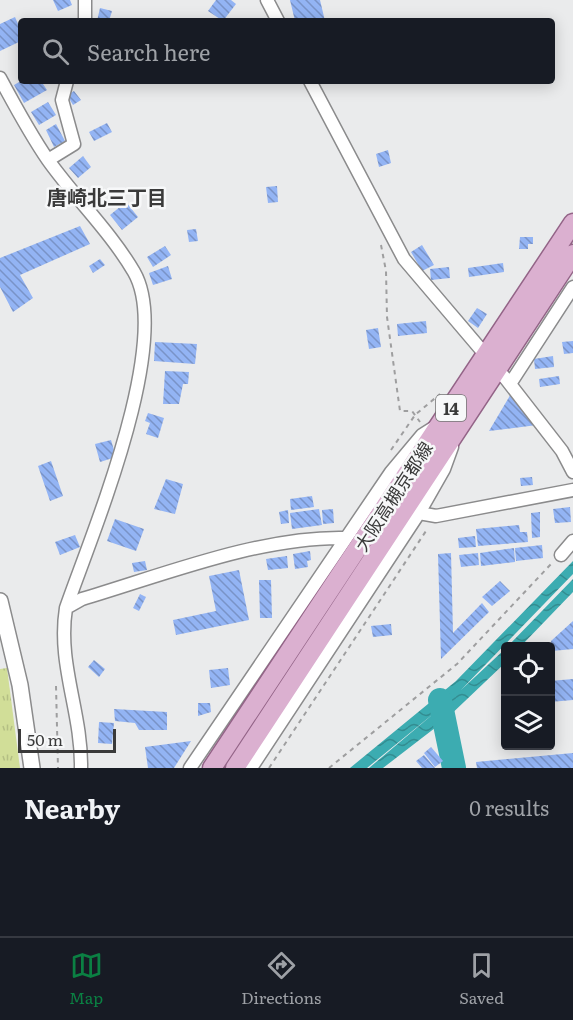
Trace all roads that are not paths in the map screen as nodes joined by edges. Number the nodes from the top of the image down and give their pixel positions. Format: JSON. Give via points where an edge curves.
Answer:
{"nodes":[{"id":1,"x":85,"y":0,"type":"edge"},
{"id":2,"x":267,"y":0,"type":"edge"},
{"id":3,"x":85,"y":18,"type":"edge"},
{"id":4,"x":276,"y":18,"type":"edge"},
{"id":5,"x":0,"y":78,"type":"edge"},
{"id":6,"x":66,"y":84,"type":"edge"},
{"id":7,"x":312,"y":84,"type":"edge"},
{"id":8,"x":48,"y":160,"type":"junction"},
{"id":9,"x":573,"y":223,"type":"edge"},
{"id":10,"x":573,"y":254,"type":"edge"},
{"id":11,"x":573,"y":287,"type":"edge"},
{"id":12,"x":485,"y":355,"type":"junction"},
{"id":13,"x":498,"y":369,"type":"junction"},
{"id":14,"x":510,"y":384,"type":"junction"},
{"id":15,"x":442,"y":428,"type":"junction"},
{"id":16,"x":573,"y":472,"type":"edge"},
{"id":17,"x":573,"y":490,"type":"edge"},
{"id":18,"x":419,"y":513,"type":"junction"},
{"id":19,"x":345,"y":538,"type":"junction"},
{"id":20,"x":573,"y":541,"type":"edge"},
{"id":21,"x":561,"y":555,"type":"road end"},
{"id":22,"x":336,"y":598,"type":"junction"},
{"id":23,"x":0,"y":601,"type":"edge"},
{"id":24,"x":66,"y":608,"type":"junction"},
{"id":25,"x":32,"y":768,"type":"edge"},
{"id":26,"x":81,"y":768,"type":"edge"},
{"id":27,"x":190,"y":768,"type":"edge"},
{"id":28,"x":212,"y":768,"type":"edge"},
{"id":29,"x":235,"y":768,"type":"edge"},
{"id":30,"x":251,"y":768,"type":"edge"}],
"edges":[{"from":1,"to":3,"type":"street"},
{"from":2,"to":4,"type":"street"},
{"from":5,"to":8,"type":"street"},
{"from":6,"to":8,"type":"street","via":[[62,100],[74,144]]},
{"from":7,"to":12,"type":"street","via":[[380,216],[417,276]]},
{"from":8,"to":24,"type":"street","via":[[135,273],[144,316],[137,387],[121,451]]},
{"from":9,"to":12,"type":"main road","name":"大阪高槻京都線","number":"14"},
{"from":10,"to":13,"type":"main road","name":"大阪高槻京都線","number":"14"},
{"from":11,"to":14,"type":"street"},
{"from":12,"to":13,"type":"street"},
{"from":12,"to":15,"type":"main road","name":"大阪高槻京都線","number":"14"},
{"from":13,"to":14,"type":"street"},
{"from":13,"to":15,"type":"main road","name":"大阪高槻京都線","number":"14"},
{"from":14,"to":16,"type":"street","via":[[562,451]]},
{"from":15,"to":18,"type":"street","via":[[444,469]]},
{"from":15,"to":19,"type":"street","via":[[391,472]]},
{"from":15,"to":22,"type":"main road","name":"大阪高槻京都線","number":"14"},
{"from":17,"to":18,"type":"street","via":[[436,516]]},
{"from":18,"to":30,"type":"street"},
{"from":19,"to":24,"type":"street","via":[[318,537],[268,546],[82,599]]},
{"from":19,"to":27,"type":"street"},
{"from":20,"to":21,"type":"street"},
{"from":22,"to":28,"type":"main road","name":"大阪高槻京都線","number":"14"},
{"from":22,"to":29,"type":"main road","name":"大阪高槻京都線","number":"14"},
{"from":23,"to":25,"type":"street","via":[[20,685]]},
{"from":24,"to":26,"type":"street","via":[[63,653],[73,695]]}]}
